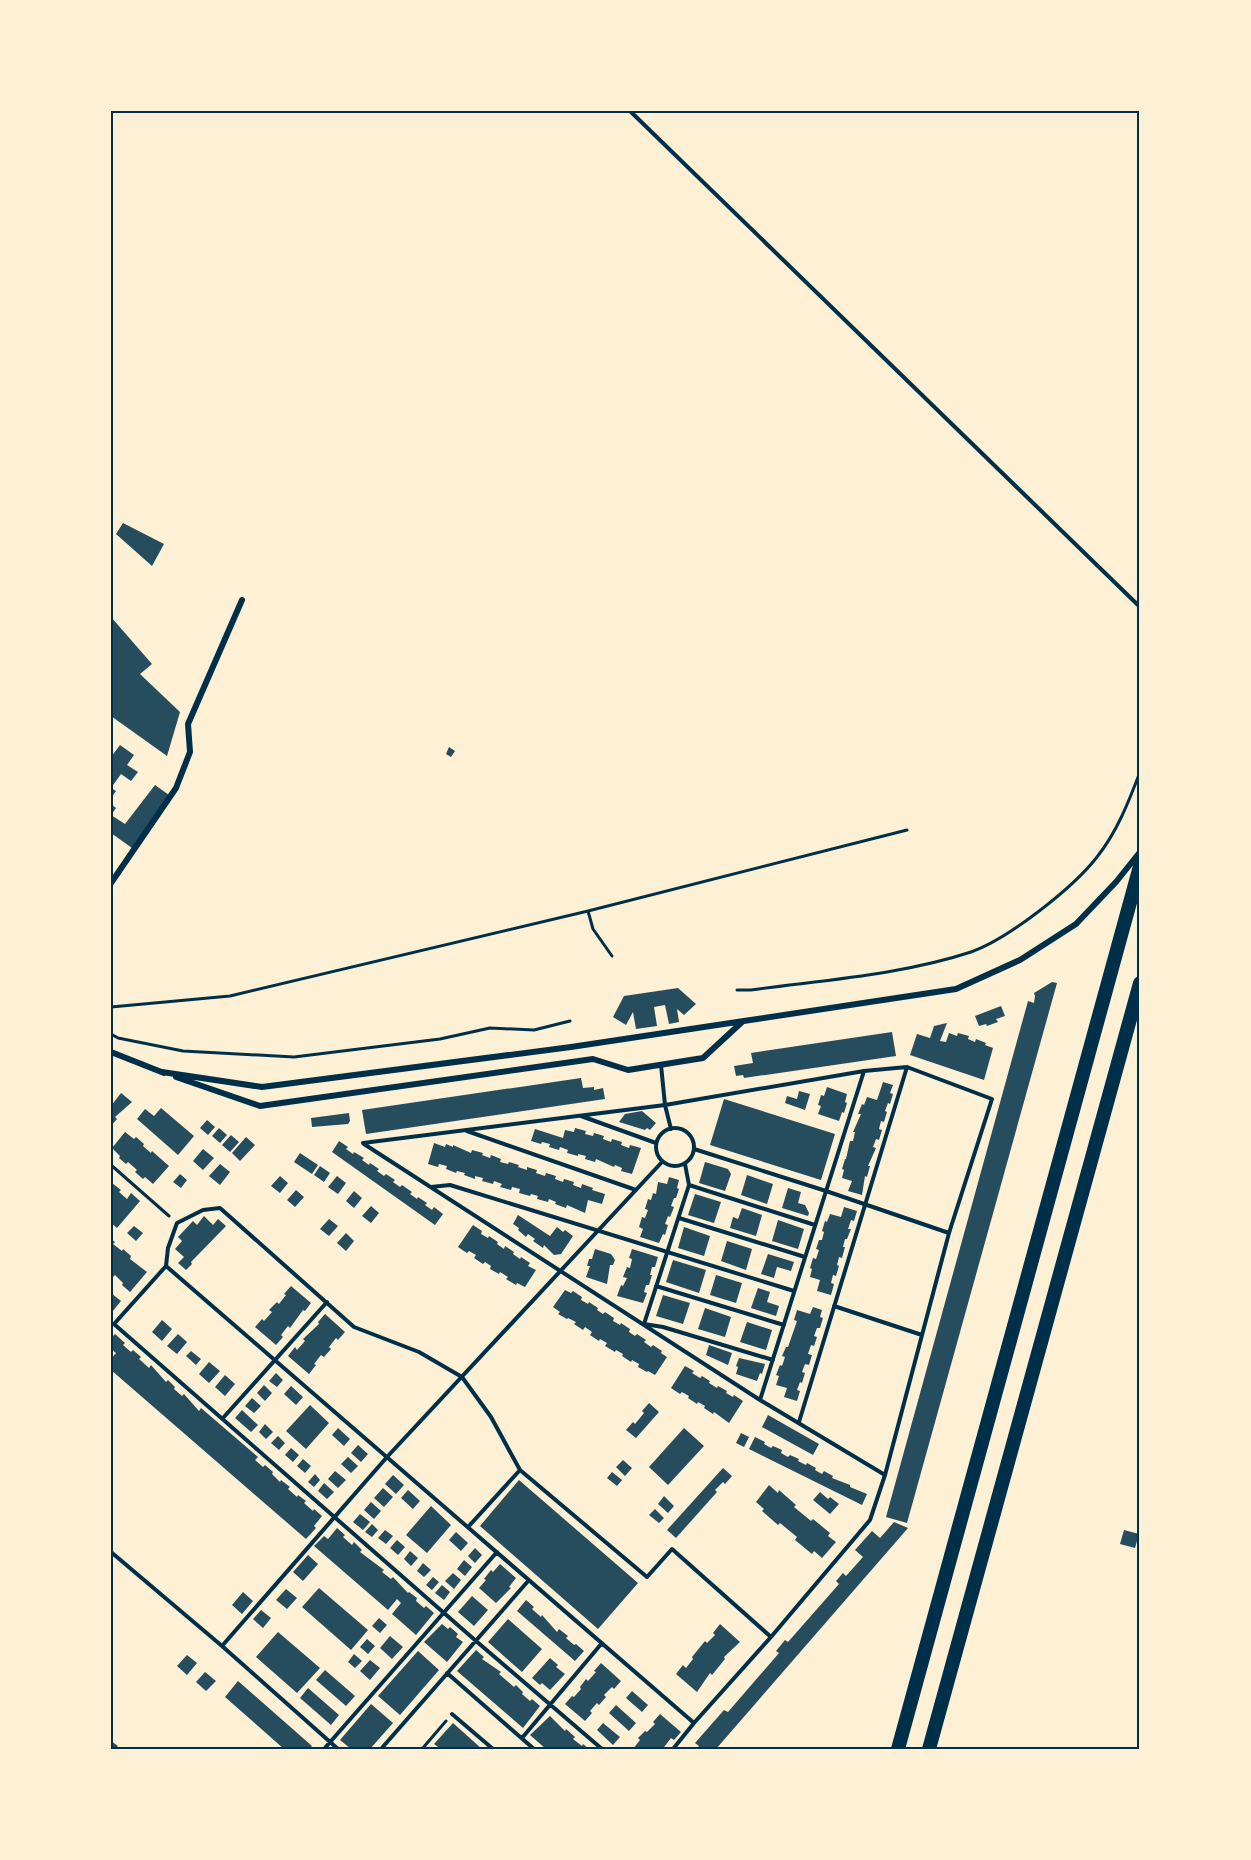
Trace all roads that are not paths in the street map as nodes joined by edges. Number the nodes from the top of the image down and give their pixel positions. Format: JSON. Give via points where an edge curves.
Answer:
{"nodes":[{"id":1,"x":630,"y":111,"type":"edge"},
{"id":2,"x":242,"y":600,"type":"dead end"},
{"id":3,"x":1140,"y":607,"type":"edge"},
{"id":4,"x":1140,"y":852,"type":"edge"},
{"id":5,"x":1140,"y":866,"type":"edge"},
{"id":6,"x":111,"y":883,"type":"edge"},
{"id":7,"x":1140,"y":983,"type":"edge"},
{"id":8,"x":742,"y":1022,"type":"junction"},
{"id":9,"x":111,"y":1052,"type":"edge"},
{"id":10,"x":660,"y":1065,"type":"junction"},
{"id":11,"x":908,"y":1067,"type":"junction"},
{"id":12,"x":864,"y":1071,"type":"junction"},
{"id":13,"x":162,"y":1072,"type":"junction"},
{"id":14,"x":665,"y":1105,"type":"junction"},
{"id":15,"x":580,"y":1116,"type":"junction"},
{"id":16,"x":671,"y":1129,"type":"junction"},
{"id":17,"x":464,"y":1130,"type":"junction"},
{"id":18,"x":656,"y":1143,"type":"junction"},
{"id":19,"x":694,"y":1149,"type":"junction"},
{"id":20,"x":663,"y":1162,"type":"junction"},
{"id":21,"x":685,"y":1164,"type":"junction"},
{"id":22,"x":689,"y":1185,"type":"junction"},
{"id":23,"x":431,"y":1187,"type":"junction"},
{"id":24,"x":636,"y":1190,"type":"junction"},
{"id":25,"x":826,"y":1191,"type":"junction"},
{"id":26,"x":865,"y":1204,"type":"junction"},
{"id":27,"x":678,"y":1218,"type":"junction"},
{"id":28,"x":815,"y":1225,"type":"junction"},
{"id":29,"x":598,"y":1230,"type":"junction"},
{"id":30,"x":949,"y":1233,"type":"junction"},
{"id":31,"x":667,"y":1252,"type":"junction"},
{"id":32,"x":805,"y":1257,"type":"junction"},
{"id":33,"x":166,"y":1266,"type":"junction"},
{"id":34,"x":561,"y":1271,"type":"junction"},
{"id":35,"x":656,"y":1286,"type":"junction"},
{"id":36,"x":794,"y":1291,"type":"junction"},
{"id":37,"x":327,"y":1302,"type":"junction"},
{"id":38,"x":834,"y":1306,"type":"junction"},
{"id":39,"x":644,"y":1324,"type":"junction"},
{"id":40,"x":784,"y":1325,"type":"junction"},
{"id":41,"x":922,"y":1335,"type":"junction"},
{"id":42,"x":274,"y":1359,"type":"junction"},
{"id":43,"x":773,"y":1360,"type":"junction"},
{"id":44,"x":462,"y":1377,"type":"junction"},
{"id":45,"x":760,"y":1400,"type":"junction"},
{"id":46,"x":223,"y":1418,"type":"junction"},
{"id":47,"x":799,"y":1422,"type":"junction"},
{"id":48,"x":387,"y":1457,"type":"junction"},
{"id":49,"x":520,"y":1470,"type":"junction"},
{"id":50,"x":885,"y":1475,"type":"junction"},
{"id":51,"x":336,"y":1516,"type":"junction"},
{"id":52,"x":468,"y":1527,"type":"junction"},
{"id":53,"x":497,"y":1552,"type":"junction"},
{"id":54,"x":112,"y":1553,"type":"edge"},
{"id":55,"x":529,"y":1580,"type":"junction"},
{"id":56,"x":444,"y":1612,"type":"junction"},
{"id":57,"x":771,"y":1637,"type":"junction"},
{"id":58,"x":476,"y":1641,"type":"junction"},
{"id":59,"x":602,"y":1643,"type":"junction"},
{"id":60,"x":222,"y":1646,"type":"junction"},
{"id":61,"x":447,"y":1673,"type":"junction"},
{"id":62,"x":550,"y":1705,"type":"junction"},
{"id":63,"x":452,"y":1714,"type":"road end"},
{"id":64,"x":694,"y":1723,"type":"junction"},
{"id":65,"x":522,"y":1738,"type":"junction"},
{"id":66,"x":330,"y":1742,"type":"junction"},
{"id":67,"x":324,"y":1749,"type":"edge"},
{"id":68,"x":338,"y":1749,"type":"edge"},
{"id":69,"x":381,"y":1749,"type":"edge"},
{"id":70,"x":493,"y":1749,"type":"edge"},
{"id":71,"x":534,"y":1749,"type":"edge"},
{"id":72,"x":602,"y":1749,"type":"edge"},
{"id":73,"x":673,"y":1749,"type":"edge"},
{"id":74,"x":898,"y":1749,"type":"edge"},
{"id":75,"x":929,"y":1749,"type":"edge"}],
"edges":[{"from":1,"to":3,"type":"lane"},
{"from":2,"to":6,"type":"street","via":[[188,724],[190,752],[176,789]]},
{"from":4,"to":8,"type":"street","via":[[1076,924],[1020,960],[956,989]]},
{"from":5,"to":74,"type":"highway"},
{"from":7,"to":75,"type":"highway"},
{"from":8,"to":10,"type":"street","via":[[702,1058]]},
{"from":8,"to":13,"type":"street","via":[[262,1087]]},
{"from":9,"to":13,"type":"street"},
{"from":10,"to":13,"type":"street","via":[[628,1070],[594,1059],[260,1106]]},
{"from":10,"to":14,"type":"lane"},
{"from":11,"to":12,"type":"lane"},
{"from":11,"to":26,"type":"lane"},
{"from":11,"to":30,"type":"lane","via":[[992,1099]]},
{"from":12,"to":14,"type":"lane"},
{"from":12,"to":25,"type":"lane"},
{"from":14,"to":15,"type":"lane"},
{"from":14,"to":16,"type":"lane"},
{"from":15,"to":17,"type":"lane"},
{"from":15,"to":18,"type":"lane"},
{"from":16,"to":18,"type":"lane"},
{"from":16,"to":19,"type":"lane","via":[[688,1133]]},
{"from":17,"to":23,"type":"lane","via":[[363,1143]]},
{"from":17,"to":24,"type":"lane"},
{"from":18,"to":20,"type":"lane"},
{"from":19,"to":21,"type":"lane"},
{"from":19,"to":25,"type":"lane"},
{"from":20,"to":21,"type":"lane","via":[[673,1166]]},
{"from":20,"to":24,"type":"lane"},
{"from":21,"to":22,"type":"lane"},
{"from":22,"to":27,"type":"lane"},
{"from":22,"to":28,"type":"lane"},
{"from":23,"to":29,"type":"lane","via":[[450,1185]]},
{"from":23,"to":34,"type":"lane"},
{"from":24,"to":29,"type":"lane"},
{"from":25,"to":26,"type":"lane"},
{"from":25,"to":28,"type":"lane"},
{"from":26,"to":30,"type":"lane"},
{"from":26,"to":38,"type":"lane"},
{"from":27,"to":31,"type":"lane"},
{"from":27,"to":32,"type":"lane"},
{"from":28,"to":32,"type":"lane"},
{"from":29,"to":31,"type":"lane"},
{"from":29,"to":34,"type":"lane"},
{"from":30,"to":41,"type":"lane"},
{"from":31,"to":35,"type":"lane"},
{"from":31,"to":36,"type":"lane"},
{"from":32,"to":36,"type":"lane"},
{"from":33,"to":37,"type":"lane","via":[[177,1223],[203,1210],[220,1208]]},
{"from":33,"to":42,"type":"lane"},
{"from":33,"to":46,"type":"lane","via":[[114,1324]]},
{"from":34,"to":39,"type":"lane"},
{"from":34,"to":44,"type":"lane"},
{"from":35,"to":39,"type":"lane"},
{"from":35,"to":40,"type":"lane"},
{"from":36,"to":40,"type":"lane"},
{"from":37,"to":42,"type":"lane"},
{"from":37,"to":44,"type":"lane","via":[[354,1327],[419,1352]]},
{"from":38,"to":41,"type":"lane"},
{"from":38,"to":47,"type":"lane"},
{"from":39,"to":43,"type":"lane"},
{"from":39,"to":45,"type":"lane"},
{"from":40,"to":43,"type":"lane"},
{"from":41,"to":50,"type":"lane"},
{"from":42,"to":46,"type":"lane"},
{"from":42,"to":48,"type":"lane"},
{"from":43,"to":45,"type":"lane"},
{"from":44,"to":48,"type":"lane"},
{"from":44,"to":49,"type":"lane","via":[[491,1417]]},
{"from":45,"to":47,"type":"lane"},
{"from":46,"to":51,"type":"lane"},
{"from":47,"to":50,"type":"lane"},
{"from":48,"to":51,"type":"lane"},
{"from":48,"to":52,"type":"lane"},
{"from":49,"to":52,"type":"lane"},
{"from":49,"to":57,"type":"lane","via":[[647,1576],[672,1549]]},
{"from":50,"to":57,"type":"lane","via":[[870,1520]]},
{"from":51,"to":56,"type":"lane"},
{"from":51,"to":60,"type":"lane"},
{"from":52,"to":53,"type":"lane"},
{"from":53,"to":55,"type":"lane"},
{"from":53,"to":56,"type":"lane"},
{"from":54,"to":60,"type":"lane"},
{"from":55,"to":58,"type":"lane"},
{"from":55,"to":59,"type":"lane"},
{"from":56,"to":58,"type":"lane"},
{"from":56,"to":66,"type":"lane"},
{"from":57,"to":64,"type":"lane"},
{"from":58,"to":61,"type":"lane"},
{"from":58,"to":62,"type":"lane"},
{"from":59,"to":62,"type":"lane"},
{"from":59,"to":64,"type":"lane"},
{"from":60,"to":66,"type":"lane"},
{"from":61,"to":65,"type":"lane"},
{"from":61,"to":69,"type":"lane"},
{"from":62,"to":65,"type":"lane"},
{"from":62,"to":72,"type":"lane"},
{"from":63,"to":70,"type":"lane"},
{"from":64,"to":73,"type":"lane"},
{"from":65,"to":71,"type":"lane"},
{"from":66,"to":67,"type":"lane"},
{"from":66,"to":68,"type":"lane"}]}
